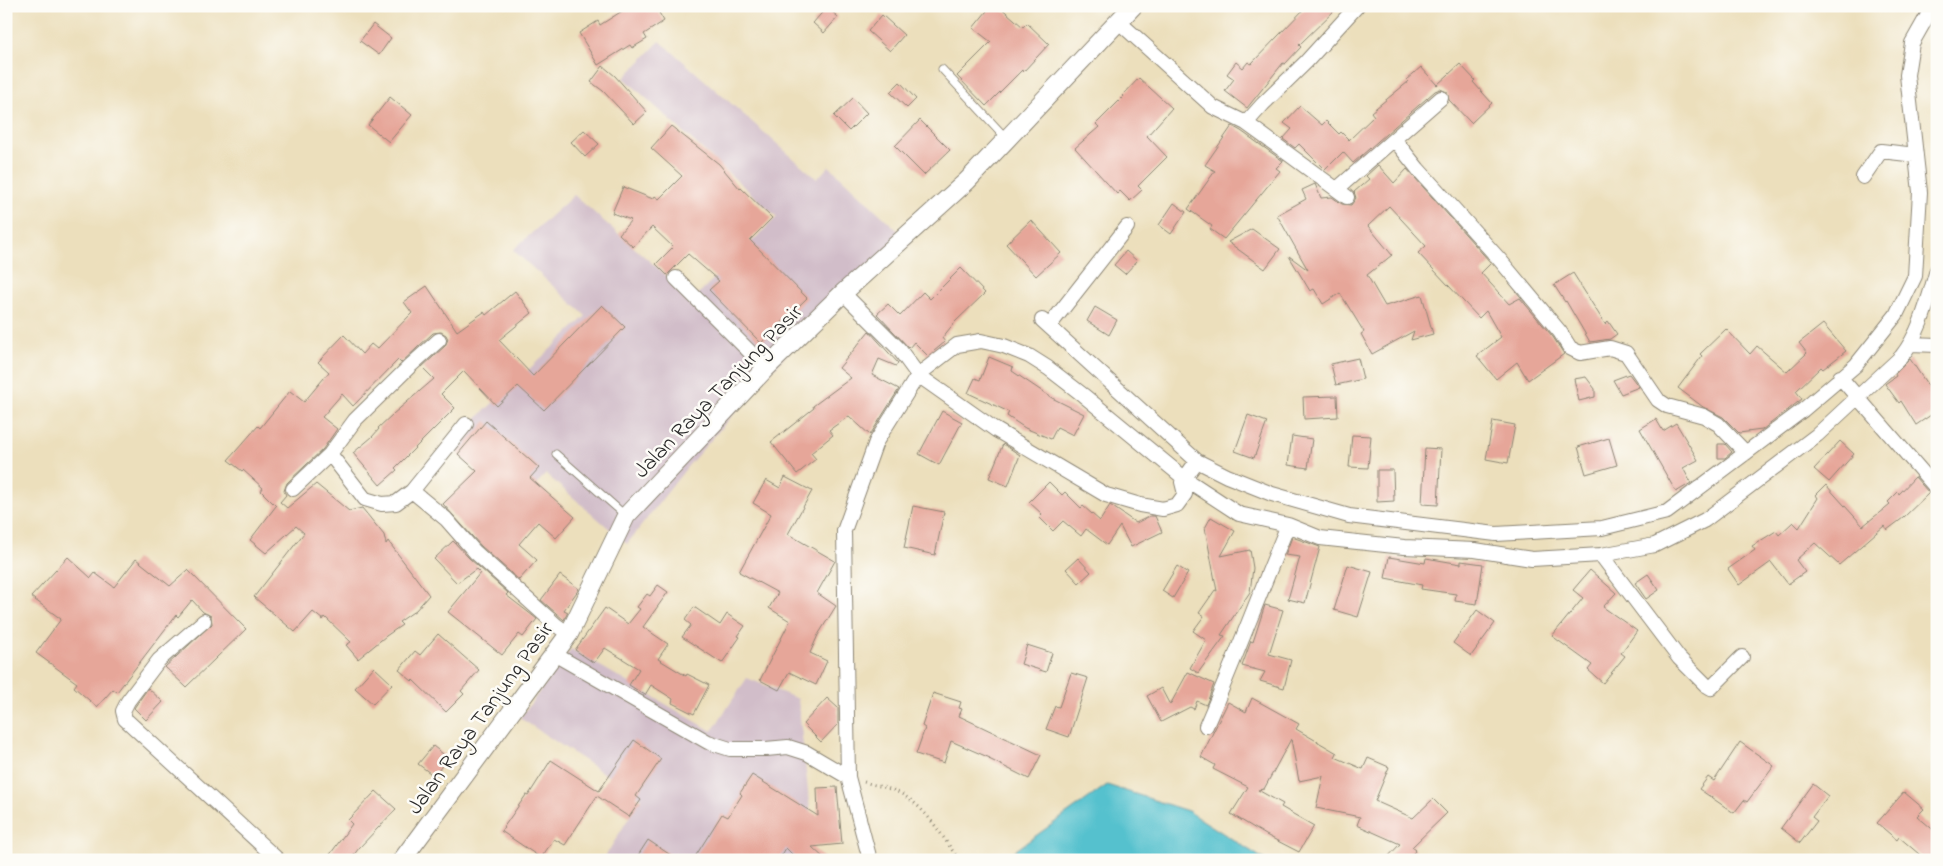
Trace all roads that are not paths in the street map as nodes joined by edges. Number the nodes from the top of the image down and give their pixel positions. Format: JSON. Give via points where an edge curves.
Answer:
{"nodes":[{"id":1,"x":1133,"y":6,"type":"edge"},
{"id":2,"x":1357,"y":6,"type":"edge"},
{"id":3,"x":1933,"y":6,"type":"edge"},
{"id":4,"x":1119,"y":22,"type":"junction"},
{"id":5,"x":942,"y":69,"type":"dead end"},
{"id":6,"x":1441,"y":98,"type":"dead end"},
{"id":7,"x":1246,"y":123,"type":"junction"},
{"id":8,"x":1006,"y":138,"type":"junction"},
{"id":9,"x":1394,"y":139,"type":"junction"},
{"id":10,"x":1916,"y":155,"type":"junction"},
{"id":11,"x":1863,"y":177,"type":"dead end"},
{"id":12,"x":1127,"y":227,"type":"dead end"},
{"id":13,"x":1937,"y":270,"type":"edge"},
{"id":14,"x":676,"y":278,"type":"dead end"},
{"id":15,"x":843,"y":294,"type":"junction"},
{"id":16,"x":440,"y":340,"type":"dead end"},
{"id":17,"x":1912,"y":344,"type":"junction"},
{"id":18,"x":1937,"y":345,"type":"edge"},
{"id":19,"x":766,"y":368,"type":"junction"},
{"id":20,"x":916,"y":372,"type":"junction"},
{"id":21,"x":1848,"y":387,"type":"junction"},
{"id":22,"x":466,"y":424,"type":"dead end"},
{"id":23,"x":1746,"y":453,"type":"junction"},
{"id":24,"x":330,"y":454,"type":"junction"},
{"id":25,"x":556,"y":454,"type":"dead end"},
{"id":26,"x":1190,"y":470,"type":"junction"},
{"id":27,"x":293,"y":489,"type":"dead end"},
{"id":28,"x":1937,"y":489,"type":"edge"},
{"id":29,"x":412,"y":491,"type":"junction"},
{"id":30,"x":626,"y":516,"type":"junction"},
{"id":31,"x":1288,"y":525,"type":"junction"},
{"id":32,"x":1601,"y":555,"type":"junction"},
{"id":33,"x":204,"y":621,"type":"dead end"},
{"id":34,"x":569,"y":634,"type":"junction"},
{"id":35,"x":554,"y":654,"type":"junction"},
{"id":36,"x":1742,"y":656,"type":"dead end"},
{"id":37,"x":1206,"y":726,"type":"dead end"},
{"id":38,"x":844,"y":775,"type":"junction"},
{"id":39,"x":278,"y":860,"type":"edge"},
{"id":40,"x":402,"y":860,"type":"edge"},
{"id":41,"x":870,"y":860,"type":"edge"}],
"edges":[{"from":1,"to":4,"type":"street","name":"Jalan Raya Tanjung Pasir"},
{"from":2,"to":7,"type":"street"},
{"from":3,"to":10,"type":"street","via":[[1912,43],[1907,75]]},
{"from":4,"to":7,"type":"street","via":[[1213,107]]},
{"from":4,"to":8,"type":"street","name":"Jalan Raya Tanjung Pasir"},
{"from":5,"to":8,"type":"lane"},
{"from":6,"to":9,"type":"street"},
{"from":7,"to":9,"type":"street","via":[[1342,193]]},
{"from":8,"to":15,"type":"street","name":"Jalan Raya Tanjung Pasir","via":[[967,180]]},
{"from":9,"to":23,"type":"street","via":[[1500,260],[1570,348],[1580,353],[1610,348],[1626,354],[1658,400],[1718,424]]},
{"from":10,"to":11,"type":"street","via":[[1881,151]]},
{"from":10,"to":21,"type":"street","via":[[1920,192],[1915,276],[1896,315],[1856,364]]},
{"from":12,"to":26,"type":"street","via":[[1046,323]]},
{"from":13,"to":17,"type":"street"},
{"from":14,"to":19,"type":"street"},
{"from":15,"to":19,"type":"street","name":"Jalan Raya Tanjung Pasir"},
{"from":15,"to":20,"type":"street","via":[[899,349]]},
{"from":16,"to":24,"type":"street","via":[[355,420]]},
{"from":17,"to":18,"type":"street"},
{"from":17,"to":21,"type":"street","via":[[1901,357]]},
{"from":19,"to":30,"type":"street","name":"Jalan Raya Tanjung Pasir"},
{"from":20,"to":26,"type":"street","via":[[957,345],[981,341],[1004,346],[1048,368]]},
{"from":20,"to":26,"type":"street","via":[[996,430],[1106,495],[1163,509],[1178,505],[1186,494],[1182,482]]},
{"from":20,"to":38,"type":"street","via":[[876,442],[844,531]]},
{"from":21,"to":23,"type":"street","via":[[1803,410]]},
{"from":21,"to":28,"type":"street"},
{"from":21,"to":32,"type":"street","via":[[1817,435],[1705,520],[1655,544]]},
{"from":22,"to":29,"type":"street"},
{"from":23,"to":26,"type":"street","via":[[1667,512],[1602,528],[1496,534],[1350,516],[1272,494],[1227,476]]},
{"from":24,"to":27,"type":"street"},
{"from":24,"to":29,"type":"street","via":[[365,498],[382,504],[396,503]]},
{"from":25,"to":30,"type":"lane"},
{"from":26,"to":31,"type":"street","via":[[1239,514]]},
{"from":29,"to":34,"type":"street","via":[[446,519],[482,559]]},
{"from":30,"to":34,"type":"street","name":"Jalan Raya Tanjung Pasir"},
{"from":31,"to":32,"type":"street","via":[[1320,538],[1404,547],[1475,550],[1532,559]]},
{"from":31,"to":37,"type":"street"},
{"from":32,"to":36,"type":"street","via":[[1680,658],[1706,685],[1711,688]]},
{"from":33,"to":39,"type":"street","via":[[159,660],[128,701],[123,711],[125,719]]},
{"from":34,"to":35,"type":"street","name":"Jalan Raya Tanjung Pasir"},
{"from":35,"to":38,"type":"street","via":[[708,742],[730,749],[788,747],[807,753]]},
{"from":35,"to":40,"type":"street","name":"Jalan Raya Tanjung Pasir"},
{"from":38,"to":41,"type":"street"}]}
